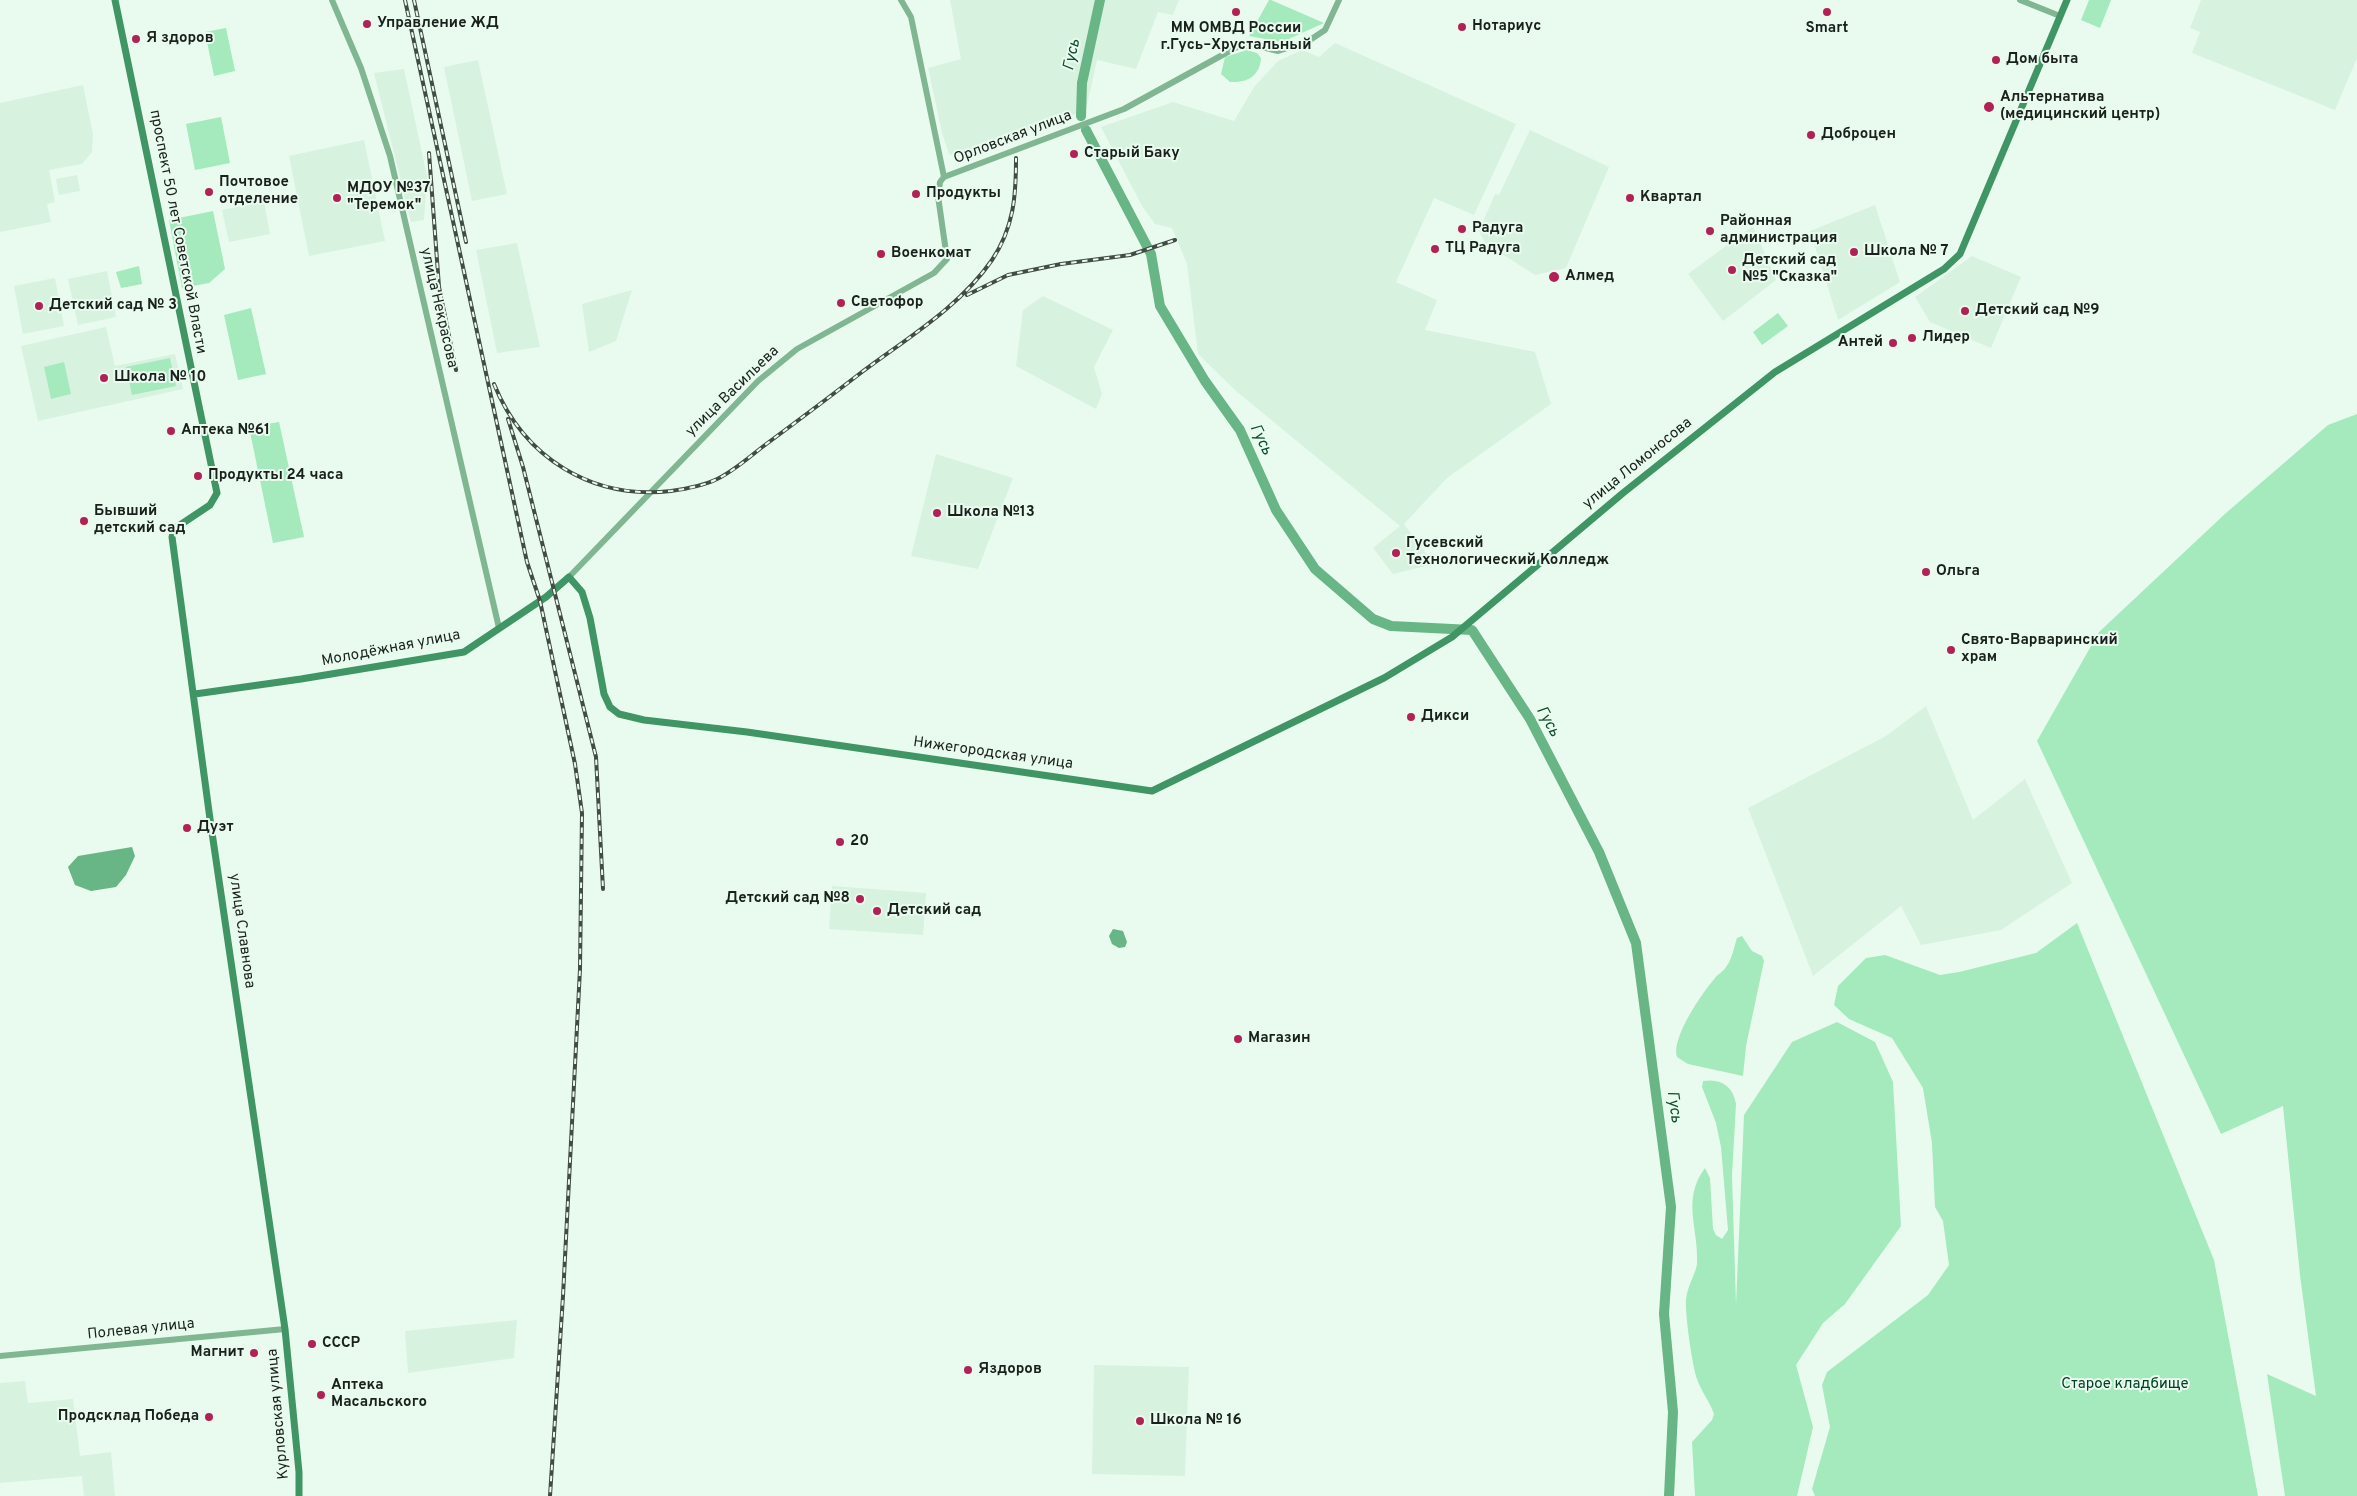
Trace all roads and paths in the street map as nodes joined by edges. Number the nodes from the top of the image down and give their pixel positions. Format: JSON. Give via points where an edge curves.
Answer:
{"nodes":[{"id":1,"x":115,"y":0,"type":"edge"},
{"id":2,"x":332,"y":0,"type":"edge"},
{"id":3,"x":901,"y":0,"type":"edge"},
{"id":4,"x":1339,"y":0,"type":"edge"},
{"id":5,"x":2020,"y":0,"type":"edge"},
{"id":6,"x":2067,"y":0,"type":"edge"},
{"id":7,"x":2060,"y":16,"type":"junction"},
{"id":8,"x":944,"y":177,"type":"junction"},
{"id":9,"x":172,"y":537,"type":"joint"},
{"id":10,"x":569,"y":577,"type":"junction"},
{"id":11,"x":1472,"y":622,"type":"joint"},
{"id":12,"x":499,"y":628,"type":"junction"},
{"id":13,"x":195,"y":694,"type":"junction"},
{"id":14,"x":285,"y":1329,"type":"junction"},
{"id":15,"x":0,"y":1356,"type":"edge"},
{"id":16,"x":299,"y":1496,"type":"edge"}],
"edges":[{"from":1,"to":9,"type":"main road","name":"проспект 50 лет Советской Власти","via":[[217,493],[210,505],[174,529]]},
{"from":2,"to":12,"type":"street","name":"улица Некрасова","via":[[361,68],[390,156]]},
{"from":3,"to":8,"type":"street","via":[[911,17]]},
{"from":4,"to":8,"type":"street","name":"Орловская улица","via":[[1325,30],[1307,42],[1278,51],[1254,46],[1236,47],[1124,109]]},
{"from":5,"to":7,"type":"street"},
{"from":6,"to":7,"type":"main road","name":"улица Ломоносова"},
{"from":7,"to":11,"type":"main road","name":"улица Ломоносова","via":[[1960,254],[1944,269],[1776,372],[1738,400]]},
{"from":8,"to":10,"type":"street","name":"улица Васильева","via":[[938,196],[947,253],[942,266],[934,274],[797,349],[780,362]]},
{"from":9,"to":13,"type":"main road","name":"улица Славнова"},
{"from":10,"to":11,"type":"main road","name":"Нижегородская улица","via":[[582,592],[590,618],[604,694],[610,706],[620,714],[644,720],[1152,791],[1384,678]]},
{"from":10,"to":12,"type":"main road","name":"Молодёжная улица","via":[[546,597]]},
{"from":12,"to":13,"type":"main road","name":"Молодёжная улица","via":[[464,652]]},
{"from":13,"to":14,"type":"main road","name":"улица Славнова","via":[[210,820]]},
{"from":14,"to":15,"type":"street","name":"Полевая улица"},
{"from":14,"to":16,"type":"main road","name":"Курловская улица"}]}
